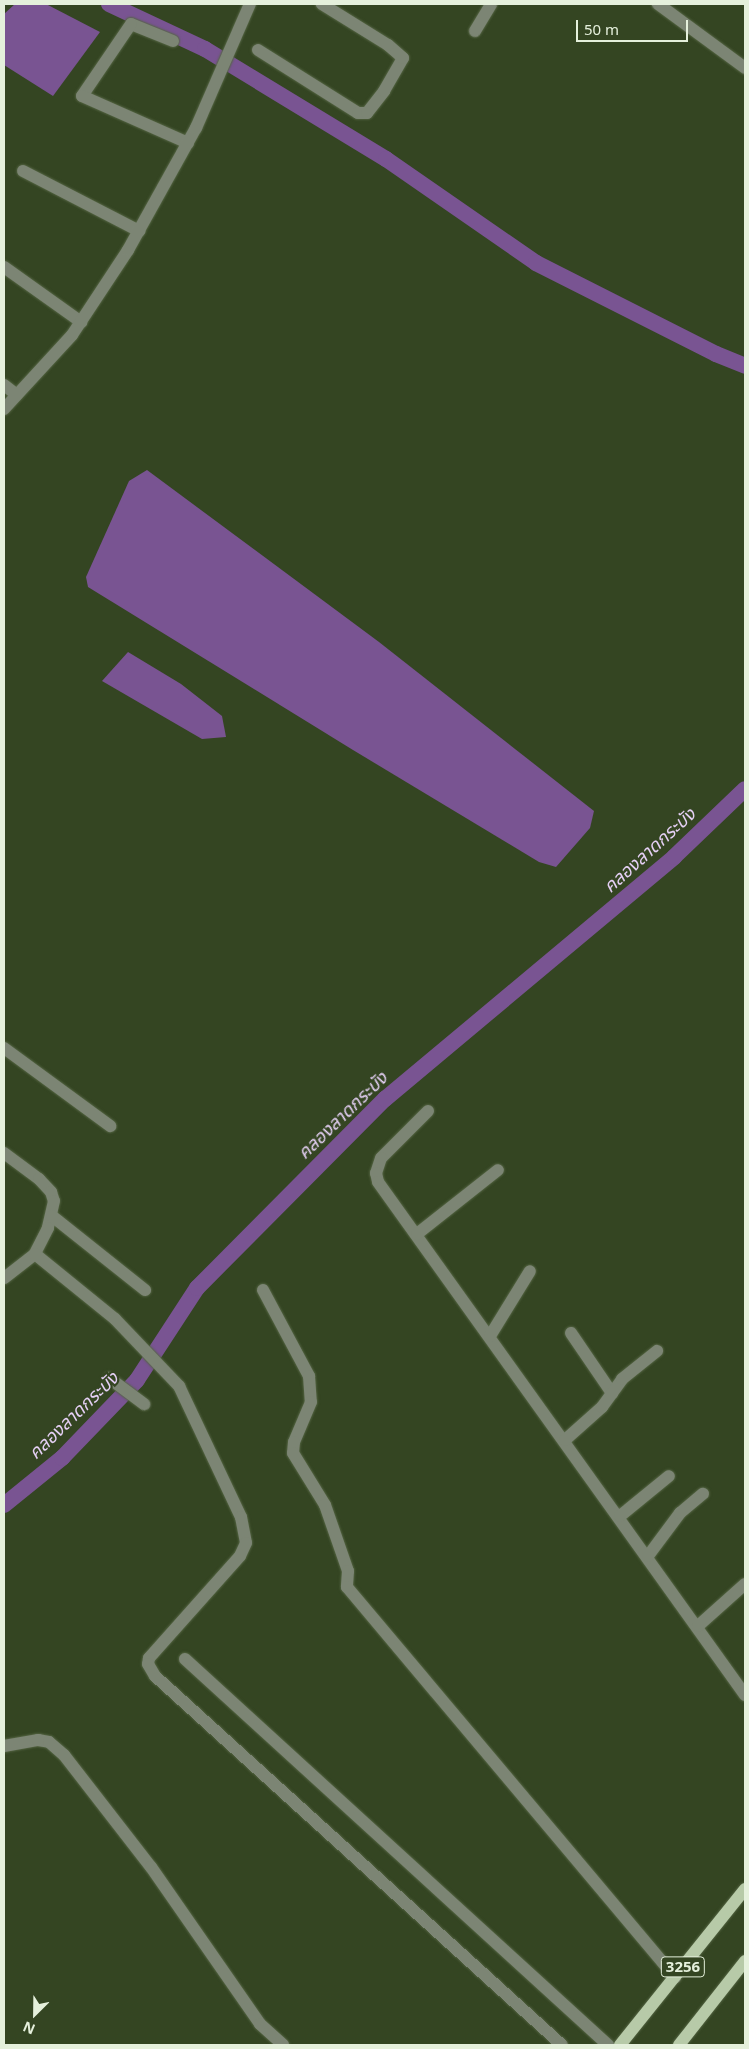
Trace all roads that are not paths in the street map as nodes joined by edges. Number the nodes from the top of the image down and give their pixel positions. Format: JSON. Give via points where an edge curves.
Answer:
{"nodes":[{"id":1,"x":250,"y":4,"type":"edge"},
{"id":2,"x":322,"y":4,"type":"edge"},
{"id":3,"x":491,"y":4,"type":"edge"},
{"id":4,"x":658,"y":4,"type":"edge"},
{"id":5,"x":475,"y":31,"type":"dead end"},
{"id":6,"x":173,"y":41,"type":"dead end"},
{"id":7,"x":258,"y":50,"type":"dead end"},
{"id":8,"x":745,"y":68,"type":"edge"},
{"id":9,"x":188,"y":143,"type":"junction"},
{"id":10,"x":22,"y":171,"type":"dead end"},
{"id":11,"x":139,"y":231,"type":"junction"},
{"id":12,"x":4,"y":267,"type":"edge"},
{"id":13,"x":81,"y":322,"type":"junction"},
{"id":14,"x":4,"y":385,"type":"edge"},
{"id":15,"x":17,"y":395,"type":"junction"},
{"id":16,"x":4,"y":409,"type":"edge"},
{"id":17,"x":4,"y":1048,"type":"edge"},
{"id":18,"x":428,"y":1111,"type":"dead end"},
{"id":19,"x":110,"y":1126,"type":"dead end"},
{"id":20,"x":4,"y":1154,"type":"edge"},
{"id":21,"x":498,"y":1170,"type":"dead end"},
{"id":22,"x":52,"y":1216,"type":"junction"},
{"id":23,"x":417,"y":1234,"type":"junction"},
{"id":24,"x":35,"y":1254,"type":"junction"},
{"id":25,"x":530,"y":1271,"type":"dead end"},
{"id":26,"x":4,"y":1278,"type":"edge"},
{"id":27,"x":145,"y":1290,"type":"dead end"},
{"id":28,"x":263,"y":1290,"type":"dead end"},
{"id":29,"x":571,"y":1333,"type":"dead end"},
{"id":30,"x":490,"y":1336,"type":"junction"},
{"id":31,"x":656,"y":1351,"type":"dead end"},
{"id":32,"x":110,"y":1379,"type":"dead end"},
{"id":33,"x":612,"y":1393,"type":"junction"},
{"id":34,"x":142,"y":1403,"type":"dead end"},
{"id":35,"x":565,"y":1440,"type":"junction"},
{"id":36,"x":669,"y":1476,"type":"dead end"},
{"id":37,"x":703,"y":1494,"type":"dead end"},
{"id":38,"x":620,"y":1516,"type":"junction"},
{"id":39,"x":648,"y":1556,"type":"junction"},
{"id":40,"x":745,"y":1584,"type":"edge"},
{"id":41,"x":698,"y":1626,"type":"junction"},
{"id":42,"x":185,"y":1659,"type":"dead end"},
{"id":43,"x":745,"y":1694,"type":"edge"},
{"id":44,"x":4,"y":1746,"type":"edge"},
{"id":45,"x":745,"y":1888,"type":"edge"},
{"id":46,"x":745,"y":1961,"type":"edge"},
{"id":47,"x":675,"y":1977,"type":"junction"},
{"id":48,"x":283,"y":2045,"type":"edge"},
{"id":49,"x":562,"y":2045,"type":"edge"},
{"id":50,"x":608,"y":2045,"type":"edge"},
{"id":51,"x":620,"y":2045,"type":"edge"},
{"id":52,"x":679,"y":2045,"type":"edge"}],
"edges":[{"from":1,"to":9,"type":"street"},
{"from":2,"to":7,"type":"street","via":[[403,58],[367,113],[358,113]]},
{"from":3,"to":5,"type":"street"},
{"from":4,"to":8,"type":"street"},
{"from":6,"to":9,"type":"street","via":[[131,24],[82,96]]},
{"from":9,"to":11,"type":"street"},
{"from":10,"to":11,"type":"street"},
{"from":11,"to":13,"type":"street"},
{"from":12,"to":13,"type":"street"},
{"from":13,"to":15,"type":"street"},
{"from":14,"to":15,"type":"street"},
{"from":15,"to":16,"type":"street"},
{"from":17,"to":19,"type":"street"},
{"from":18,"to":23,"type":"street","via":[[381,1158],[376,1173],[378,1182]]},
{"from":20,"to":22,"type":"street","via":[[39,1179],[51,1192]]},
{"from":21,"to":23,"type":"street"},
{"from":22,"to":24,"type":"street"},
{"from":22,"to":27,"type":"street"},
{"from":23,"to":30,"type":"street"},
{"from":24,"to":26,"type":"street"},
{"from":24,"to":49,"type":"street","via":[[115,1319],[179,1386],[241,1517],[246,1543],[240,1556],[149,1658],[148,1664],[154,1676]]},
{"from":25,"to":30,"type":"street"},
{"from":28,"to":47,"type":"street","via":[[309,1376],[311,1402],[294,1442],[294,1453],[325,1505],[348,1570],[347,1587]]},
{"from":29,"to":33,"type":"street"},
{"from":30,"to":35,"type":"street"},
{"from":31,"to":33,"type":"street","via":[[632,1370]]},
{"from":32,"to":34,"type":"street"},
{"from":33,"to":35,"type":"street","via":[[602,1408]]},
{"from":35,"to":38,"type":"street"},
{"from":36,"to":38,"type":"street"},
{"from":37,"to":39,"type":"street","via":[[680,1513]]},
{"from":38,"to":39,"type":"street"},
{"from":39,"to":41,"type":"street"},
{"from":40,"to":41,"type":"street"},
{"from":41,"to":43,"type":"street"},
{"from":42,"to":50,"type":"street"},
{"from":44,"to":48,"type":"street","via":[[38,1740],[56,1747],[64,1755],[151,1867],[255,2017]]},
{"from":45,"to":47,"type":"main road","number":"3256"},
{"from":46,"to":52,"type":"main road","number":"3256"},
{"from":47,"to":51,"type":"main road","number":"3256"}]}
